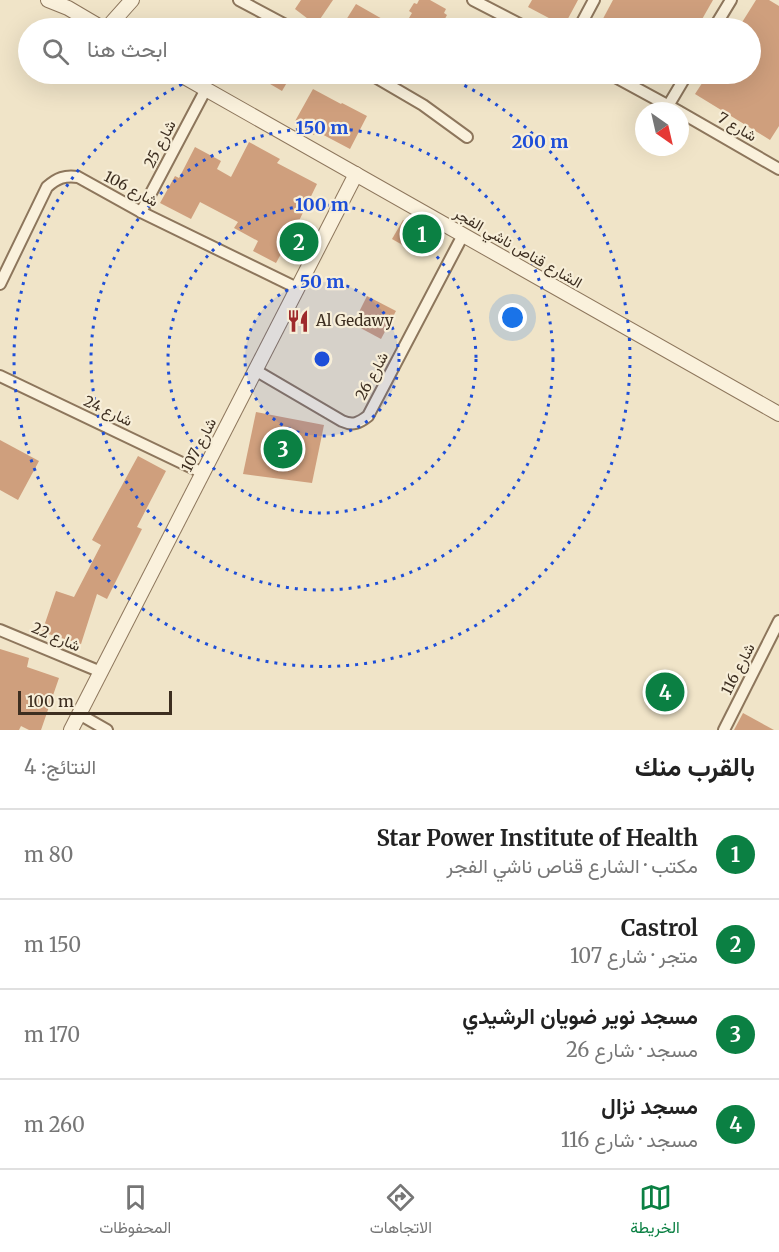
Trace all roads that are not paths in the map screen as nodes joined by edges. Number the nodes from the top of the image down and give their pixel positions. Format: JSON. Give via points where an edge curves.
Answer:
{"nodes":[{"id":1,"x":48,"y":0,"type":"edge"},
{"id":2,"x":132,"y":0,"type":"edge"},
{"id":3,"x":239,"y":0,"type":"edge"},
{"id":4,"x":474,"y":0,"type":"edge"},
{"id":5,"x":594,"y":0,"type":"edge"},
{"id":6,"x":730,"y":0,"type":"edge"},
{"id":7,"x":64,"y":4,"type":"edge"},
{"id":8,"x":86,"y":18,"type":"edge"},
{"id":9,"x":116,"y":18,"type":"edge"},
{"id":10,"x":272,"y":18,"type":"edge"},
{"id":11,"x":508,"y":18,"type":"edge"},
{"id":12,"x":584,"y":18,"type":"edge"},
{"id":13,"x":720,"y":18,"type":"edge"},
{"id":14,"x":197,"y":84,"type":"edge"},
{"id":15,"x":387,"y":84,"type":"edge"},
{"id":16,"x":628,"y":84,"type":"edge"},
{"id":17,"x":684,"y":84,"type":"edge"},
{"id":18,"x":206,"y":89,"type":"junction"},
{"id":19,"x":661,"y":102,"type":"edge"},
{"id":20,"x":678,"y":102,"type":"edge"},
{"id":21,"x":689,"y":118,"type":"edge"},
{"id":22,"x":467,"y":137,"type":"dead end"},
{"id":23,"x":779,"y":155,"type":"edge"},
{"id":24,"x":776,"y":167,"type":"edge"},
{"id":25,"x":356,"y":174,"type":"junction"},
{"id":26,"x":141,"y":212,"type":"junction"},
{"id":27,"x":463,"y":235,"type":"junction"},
{"id":28,"x":0,"y":284,"type":"edge"},
{"id":29,"x":297,"y":288,"type":"junction"},
{"id":30,"x":255,"y":370,"type":"junction"},
{"id":31,"x":0,"y":376,"type":"edge"},
{"id":32,"x":779,"y":414,"type":"edge"},
{"id":33,"x":203,"y":472,"type":"junction"},
{"id":34,"x":779,"y":621,"type":"edge"},
{"id":35,"x":0,"y":630,"type":"edge"},
{"id":36,"x":101,"y":672,"type":"junction"},
{"id":37,"x":80,"y":714,"type":"junction"},
{"id":38,"x":71,"y":730,"type":"edge"},
{"id":39,"x":107,"y":730,"type":"edge"},
{"id":40,"x":724,"y":730,"type":"edge"}],
"edges":[{"from":1,"to":7,"type":"street"},
{"from":2,"to":9,"type":"street"},
{"from":3,"to":10,"type":"street"},
{"from":4,"to":11,"type":"street"},
{"from":5,"to":12,"type":"street"},
{"from":6,"to":13,"type":"street"},
{"from":7,"to":8,"type":"street"},
{"from":14,"to":18,"type":"street","name":"الشارع قناص ناشي الفجر"},
{"from":15,"to":22,"type":"street"},
{"from":16,"to":19,"type":"street","name":"شارع 7"},
{"from":17,"to":20,"type":"street"},
{"from":18,"to":25,"type":"street","name":"الشارع قناص ناشي الفجر"},
{"from":18,"to":26,"type":"street","name":"شارع 25"},
{"from":21,"to":24,"type":"street","name":"شارع 7"},
{"from":23,"to":24,"type":"street"},
{"from":25,"to":27,"type":"street","name":"الشارع قناص ناشي الفجر"},
{"from":25,"to":29,"type":"street","name":"شارع 107"},
{"from":26,"to":28,"type":"street","name":"شارع 106","via":[[78,177],[56,179],[47,187]]},
{"from":26,"to":29,"type":"street","name":"شارع 106"},
{"from":27,"to":30,"type":"street","name":"شارع 26","via":[[368,416],[359,423],[342,421]]},
{"from":27,"to":32,"type":"street","name":"الشارع قناص ناشي الفجر"},
{"from":29,"to":30,"type":"street","name":"شارع 107"},
{"from":30,"to":33,"type":"street","name":"شارع 107"},
{"from":31,"to":33,"type":"street","name":"شارع 24"},
{"from":33,"to":36,"type":"street","name":"شارع 107"},
{"from":34,"to":40,"type":"street","name":"شارع 116"},
{"from":35,"to":36,"type":"street","name":"شارع 22"},
{"from":36,"to":37,"type":"street","name":"شارع 107"},
{"from":37,"to":38,"type":"street","name":"شارع 107"},
{"from":37,"to":39,"type":"street"}]}
